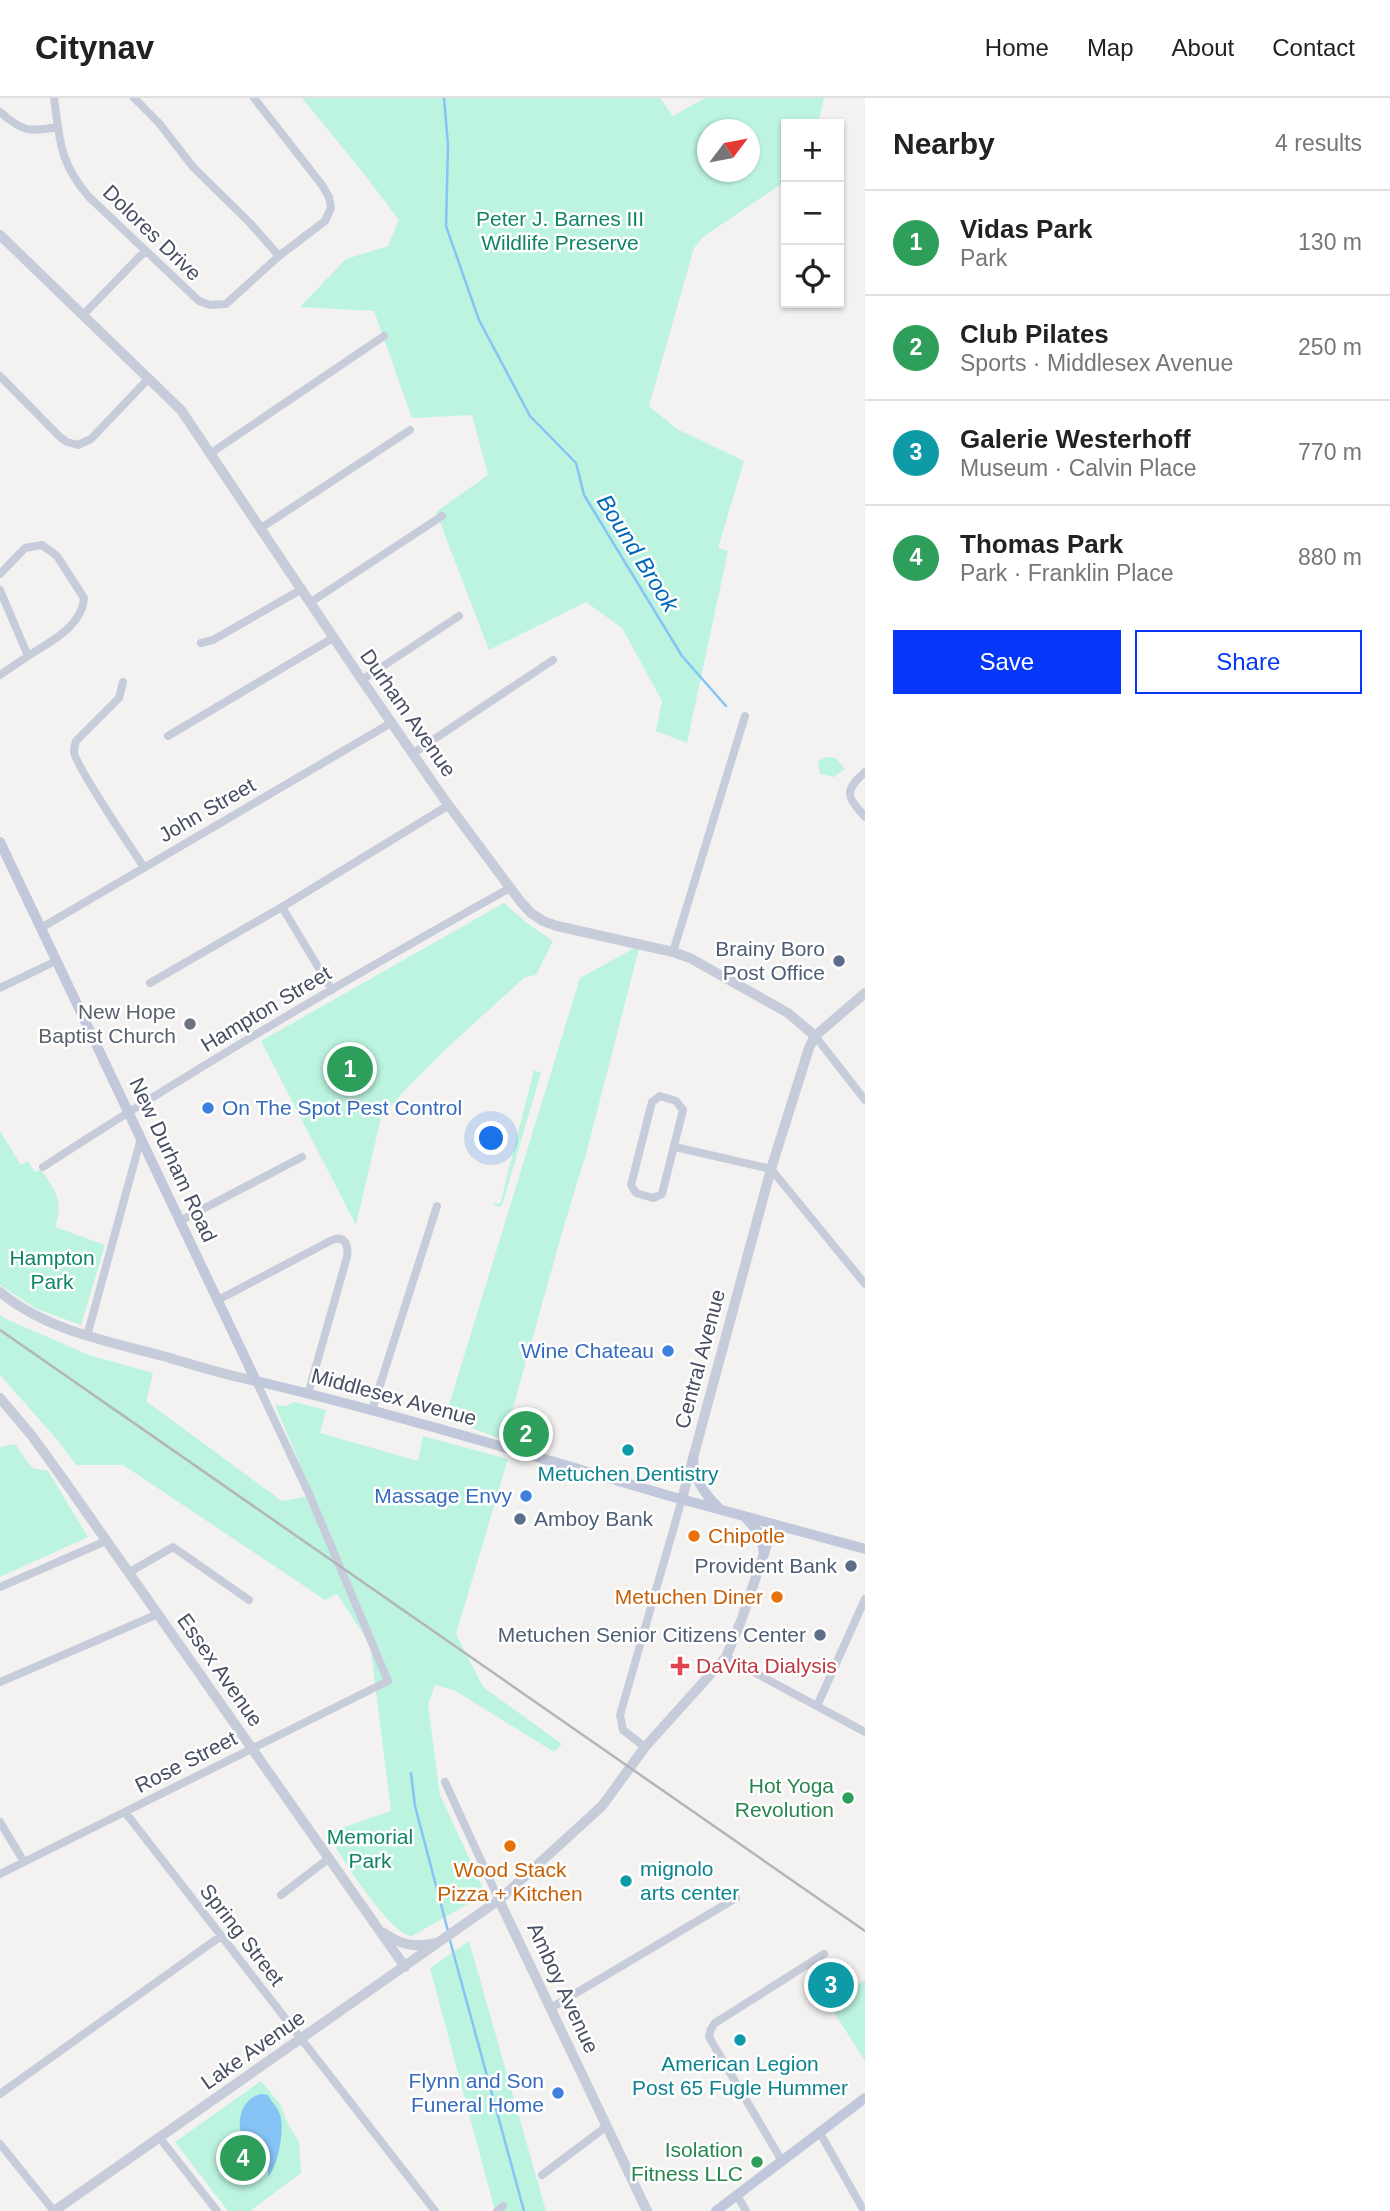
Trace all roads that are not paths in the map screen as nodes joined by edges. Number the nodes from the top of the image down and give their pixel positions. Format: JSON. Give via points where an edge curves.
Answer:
{"nodes":[{"id":1,"x":54,"y":98,"type":"edge"},
{"id":2,"x":134,"y":98,"type":"edge"},
{"id":3,"x":254,"y":98,"type":"edge"},
{"id":4,"x":0,"y":112,"type":"edge"},
{"id":5,"x":58,"y":127,"type":"junction"},
{"id":6,"x":0,"y":236,"type":"edge"},
{"id":7,"x":145,"y":251,"type":"junction"},
{"id":8,"x":279,"y":256,"type":"junction"},
{"id":9,"x":83,"y":315,"type":"junction"},
{"id":10,"x":384,"y":336,"type":"dead end"},
{"id":11,"x":0,"y":376,"type":"edge"},
{"id":12,"x":149,"y":378,"type":"junction"},
{"id":13,"x":410,"y":430,"type":"dead end"},
{"id":14,"x":211,"y":453,"type":"junction"},
{"id":15,"x":442,"y":516,"type":"dead end"},
{"id":16,"x":261,"y":528,"type":"junction"},
{"id":17,"x":0,"y":574,"type":"edge"},
{"id":18,"x":302,"y":589,"type":"junction"},
{"id":19,"x":0,"y":590,"type":"edge"},
{"id":20,"x":311,"y":602,"type":"junction"},
{"id":21,"x":459,"y":616,"type":"dead end"},
{"id":22,"x":333,"y":638,"type":"junction"},
{"id":23,"x":201,"y":643,"type":"dead end"},
{"id":24,"x":28,"y":656,"type":"junction"},
{"id":25,"x":552,"y":660,"type":"dead end"},
{"id":26,"x":0,"y":675,"type":"edge"},
{"id":27,"x":362,"y":680,"type":"junction"},
{"id":28,"x":123,"y":682,"type":"dead end"},
{"id":29,"x":745,"y":716,"type":"dead end"},
{"id":30,"x":391,"y":723,"type":"junction"},
{"id":31,"x":168,"y":736,"type":"dead end"},
{"id":32,"x":412,"y":754,"type":"junction"},
{"id":33,"x":865,"y":772,"type":"edge"},
{"id":34,"x":449,"y":806,"type":"junction"},
{"id":35,"x":865,"y":817,"type":"edge"},
{"id":36,"x":0,"y":842,"type":"edge"},
{"id":37,"x":143,"y":866,"type":"junction"},
{"id":38,"x":510,"y":888,"type":"junction"},
{"id":39,"x":282,"y":907,"type":"junction"},
{"id":40,"x":41,"y":928,"type":"junction"},
{"id":41,"x":673,"y":952,"type":"junction"},
{"id":42,"x":56,"y":961,"type":"junction"},
{"id":43,"x":150,"y":983,"type":"dead end"},
{"id":44,"x":0,"y":988,"type":"edge"},
{"id":45,"x":332,"y":990,"type":"junction"},
{"id":46,"x":865,"y":993,"type":"edge"},
{"id":47,"x":815,"y":1036,"type":"junction"},
{"id":48,"x":865,"y":1100,"type":"edge"},
{"id":49,"x":128,"y":1111,"type":"junction"},
{"id":50,"x":141,"y":1138,"type":"junction"},
{"id":51,"x":675,"y":1147,"type":"junction"},
{"id":52,"x":302,"y":1157,"type":"dead end"},
{"id":53,"x":43,"y":1167,"type":"dead end"},
{"id":54,"x":771,"y":1169,"type":"junction"},
{"id":55,"x":437,"y":1206,"type":"dead end"},
{"id":56,"x":180,"y":1221,"type":"junction"},
{"id":57,"x":865,"y":1284,"type":"edge"},
{"id":58,"x":0,"y":1292,"type":"edge"},
{"id":59,"x":218,"y":1300,"type":"junction"},
{"id":60,"x":87,"y":1336,"type":"junction"},
{"id":61,"x":256,"y":1381,"type":"junction"},
{"id":62,"x":308,"y":1394,"type":"junction"},
{"id":63,"x":0,"y":1398,"type":"edge"},
{"id":64,"x":372,"y":1410,"type":"junction"},
{"id":65,"x":693,"y":1458,"type":"junction"},
{"id":66,"x":682,"y":1499,"type":"junction"},
{"id":67,"x":720,"y":1509,"type":"junction"},
{"id":68,"x":743,"y":1515,"type":"junction"},
{"id":69,"x":774,"y":1524,"type":"junction"},
{"id":70,"x":106,"y":1541,"type":"junction"},
{"id":71,"x":865,"y":1549,"type":"edge"},
{"id":72,"x":764,"y":1554,"type":"junction"},
{"id":73,"x":128,"y":1573,"type":"junction"},
{"id":74,"x":0,"y":1587,"type":"edge"},
{"id":75,"x":865,"y":1599,"type":"edge"},
{"id":76,"x":249,"y":1600,"type":"dead end"},
{"id":77,"x":158,"y":1614,"type":"junction"},
{"id":78,"x":726,"y":1657,"type":"junction"},
{"id":79,"x":0,"y":1682,"type":"edge"},
{"id":80,"x":817,"y":1706,"type":"junction"},
{"id":81,"x":865,"y":1732,"type":"edge"},
{"id":82,"x":645,"y":1747,"type":"junction"},
{"id":83,"x":251,"y":1749,"type":"junction"},
{"id":84,"x":445,"y":1782,"type":"dead end"},
{"id":85,"x":125,"y":1812,"type":"junction"},
{"id":86,"x":0,"y":1822,"type":"edge"},
{"id":87,"x":328,"y":1859,"type":"junction"},
{"id":88,"x":24,"y":1862,"type":"junction"},
{"id":89,"x":0,"y":1874,"type":"edge"},
{"id":90,"x":281,"y":1895,"type":"dead end"},
{"id":91,"x":736,"y":1898,"type":"dead end"},
{"id":92,"x":499,"y":1900,"type":"junction"},
{"id":93,"x":378,"y":1929,"type":"junction"},
{"id":94,"x":221,"y":1936,"type":"junction"},
{"id":95,"x":442,"y":1940,"type":"junction"},
{"id":96,"x":824,"y":1954,"type":"dead end"},
{"id":97,"x":405,"y":1967,"type":"junction"},
{"id":98,"x":551,"y":2008,"type":"junction"},
{"id":99,"x":302,"y":2040,"type":"junction"},
{"id":100,"x":0,"y":2094,"type":"edge"},
{"id":101,"x":865,"y":2098,"type":"edge"},
{"id":102,"x":607,"y":2126,"type":"junction"},
{"id":103,"x":820,"y":2133,"type":"junction"},
{"id":104,"x":159,"y":2137,"type":"junction"},
{"id":105,"x":0,"y":2144,"type":"edge"},
{"id":106,"x":782,"y":2161,"type":"junction"},
{"id":107,"x":542,"y":2175,"type":"dead end"},
{"id":108,"x":737,"y":2195,"type":"junction"},
{"id":109,"x":54,"y":2211,"type":"edge"},
{"id":110,"x":217,"y":2211,"type":"edge"},
{"id":111,"x":435,"y":2211,"type":"edge"},
{"id":112,"x":647,"y":2211,"type":"edge"},
{"id":113,"x":716,"y":2211,"type":"edge"},
{"id":114,"x":746,"y":2211,"type":"edge"},
{"id":115,"x":864,"y":2211,"type":"edge"}],
"edges":[{"from":1,"to":5,"type":"street","name":"Dolores Drive"},
{"from":2,"to":8,"type":"street"},
{"from":3,"to":8,"type":"street","name":"Dolores Drive","via":[[309,168],[329,197],[331,208],[325,221]]},
{"from":4,"to":5,"type":"street","via":[[17,127],[30,131]]},
{"from":5,"to":7,"type":"street","name":"Dolores Drive","via":[[64,158],[76,181]]},
{"from":6,"to":9,"type":"street","name":"Durham Avenue"},
{"from":7,"to":8,"type":"street","name":"Dolores Drive","via":[[199,302],[220,305]]},
{"from":7,"to":9,"type":"street"},
{"from":9,"to":12,"type":"street","name":"Durham Avenue"},
{"from":10,"to":14,"type":"street"},
{"from":11,"to":12,"type":"street","via":[[60,438],[78,445],[91,439]]},
{"from":12,"to":14,"type":"street","name":"Durham Avenue","via":[[181,410]]},
{"from":13,"to":16,"type":"street"},
{"from":14,"to":16,"type":"street","name":"Durham Avenue"},
{"from":15,"to":20,"type":"street"},
{"from":16,"to":18,"type":"street","name":"Durham Avenue"},
{"from":17,"to":24,"type":"street","via":[[25,548],[42,545],[57,556],[84,598],[76,620]]},
{"from":18,"to":20,"type":"street","name":"Durham Avenue"},
{"from":18,"to":23,"type":"street"},
{"from":19,"to":24,"type":"street"},
{"from":20,"to":22,"type":"street","name":"Durham Avenue"},
{"from":21,"to":27,"type":"street"},
{"from":22,"to":27,"type":"street","name":"Durham Avenue"},
{"from":22,"to":31,"type":"street"},
{"from":24,"to":26,"type":"street"},
{"from":25,"to":32,"type":"street"},
{"from":27,"to":30,"type":"street","name":"Durham Avenue"},
{"from":28,"to":37,"type":"street","via":[[119,698],[76,741],[73,750]]},
{"from":29,"to":41,"type":"street"},
{"from":30,"to":32,"type":"street","name":"Durham Avenue"},
{"from":30,"to":37,"type":"street","name":"John Street"},
{"from":32,"to":34,"type":"street","name":"Durham Avenue"},
{"from":33,"to":35,"type":"street","via":[[850,785],[849,792]]},
{"from":34,"to":38,"type":"street","name":"Durham Avenue"},
{"from":34,"to":39,"type":"street"},
{"from":36,"to":40,"type":"main road","name":"New Durham Road"},
{"from":37,"to":40,"type":"street","name":"John Street"},
{"from":38,"to":41,"type":"street","name":"Durham Avenue","via":[[543,921]]},
{"from":38,"to":45,"type":"street","name":"Hampton Street"},
{"from":39,"to":43,"type":"street"},
{"from":39,"to":45,"type":"street"},
{"from":40,"to":42,"type":"main road","name":"New Durham Road"},
{"from":41,"to":47,"type":"street","name":"Durham Avenue","via":[[777,1007]]},
{"from":42,"to":44,"type":"street"},
{"from":42,"to":49,"type":"main road","name":"New Durham Road"},
{"from":45,"to":49,"type":"street","name":"Hampton Street"},
{"from":46,"to":47,"type":"street"},
{"from":47,"to":48,"type":"street","name":"Durham Avenue"},
{"from":47,"to":54,"type":"street","name":"Central Avenue"},
{"from":49,"to":50,"type":"main road","name":"New Durham Road"},
{"from":49,"to":53,"type":"street","name":"Hampton Street"},
{"from":50,"to":56,"type":"main road","name":"New Durham Road"},
{"from":50,"to":60,"type":"street"},
{"from":51,"to":51,"type":"street","via":[[683,1110],[676,1101],[660,1096],[652,1102],[631,1185],[636,1194],[653,1198],[662,1194]]},
{"from":51,"to":54,"type":"street"},
{"from":52,"to":56,"type":"street"},
{"from":54,"to":57,"type":"street"},
{"from":54,"to":65,"type":"street","name":"Central Avenue"},
{"from":55,"to":64,"type":"street"},
{"from":56,"to":59,"type":"main road","name":"New Durham Road"},
{"from":58,"to":60,"type":"street","name":"Middlesex Avenue","via":[[23,1310]]},
{"from":59,"to":61,"type":"main road","name":"New Durham Road"},
{"from":59,"to":62,"type":"street","via":[[332,1240],[344,1240],[347,1257]]},
{"from":60,"to":61,"type":"street","name":"Middlesex Avenue"},
{"from":61,"to":62,"type":"main road","name":"Middlesex Avenue"},
{"from":61,"to":83,"type":"street","name":"Rose Street","via":[[388,1681]]},
{"from":62,"to":64,"type":"main road","name":"Middlesex Avenue"},
{"from":63,"to":70,"type":"street","name":"Essex Avenue"},
{"from":64,"to":66,"type":"main road","name":"Middlesex Avenue"},
{"from":65,"to":66,"type":"street","name":"Central Avenue"},
{"from":65,"to":67,"type":"main road","via":[[700,1488]]},
{"from":66,"to":67,"type":"main road","name":"Middlesex Avenue"},
{"from":66,"to":82,"type":"street","name":"Central Avenue","via":[[620,1716],[623,1730]]},
{"from":67,"to":68,"type":"main road","name":"Middlesex Avenue"},
{"from":68,"to":69,"type":"main road","name":"Middlesex Avenue"},
{"from":68,"to":72,"type":"main road","via":[[761,1535]]},
{"from":69,"to":71,"type":"main road","name":"Middlesex Avenue"},
{"from":69,"to":72,"type":"street"},
{"from":70,"to":73,"type":"street","name":"Essex Avenue"},
{"from":70,"to":74,"type":"street"},
{"from":72,"to":78,"type":"street"},
{"from":73,"to":76,"type":"street","via":[[173,1546]]},
{"from":73,"to":77,"type":"street","name":"Essex Avenue"},
{"from":75,"to":80,"type":"street"},
{"from":77,"to":79,"type":"street"},
{"from":77,"to":83,"type":"street","name":"Essex Avenue"},
{"from":78,"to":80,"type":"street"},
{"from":78,"to":82,"type":"street"},
{"from":80,"to":81,"type":"street"},
{"from":82,"to":92,"type":"street","via":[[602,1806]]},
{"from":83,"to":85,"type":"street","name":"Rose Street"},
{"from":83,"to":87,"type":"street","name":"Essex Avenue"},
{"from":84,"to":92,"type":"street","name":"Amboy Avenue"},
{"from":85,"to":88,"type":"street","name":"Rose Street"},
{"from":85,"to":94,"type":"street","name":"Spring Street"},
{"from":86,"to":88,"type":"street"},
{"from":87,"to":90,"type":"street"},
{"from":87,"to":93,"type":"street","name":"Essex Avenue"},
{"from":88,"to":89,"type":"street","name":"Rose Street"},
{"from":91,"to":98,"type":"street"},
{"from":92,"to":95,"type":"street","name":"Lake Avenue"},
{"from":92,"to":98,"type":"street","name":"Amboy Avenue"},
{"from":93,"to":95,"type":"street","via":[[409,1945]]},
{"from":93,"to":97,"type":"street","name":"Essex Avenue"},
{"from":94,"to":99,"type":"street","name":"Spring Street"},
{"from":94,"to":100,"type":"street"},
{"from":95,"to":97,"type":"street","name":"Lake Avenue"},
{"from":96,"to":106,"type":"street","via":[[715,2023],[709,2037]]},
{"from":97,"to":99,"type":"street","name":"Lake Avenue"},
{"from":98,"to":102,"type":"street","name":"Amboy Avenue"},
{"from":99,"to":104,"type":"street","name":"Lake Avenue"},
{"from":99,"to":111,"type":"street","name":"Spring Street"},
{"from":101,"to":103,"type":"main road"},
{"from":102,"to":107,"type":"street"},
{"from":102,"to":112,"type":"street","name":"Amboy Avenue"},
{"from":103,"to":106,"type":"main road"},
{"from":103,"to":115,"type":"street"},
{"from":104,"to":109,"type":"street","name":"Lake Avenue"},
{"from":104,"to":110,"type":"street"},
{"from":105,"to":109,"type":"street"},
{"from":106,"to":108,"type":"main road"},
{"from":108,"to":113,"type":"main road"},
{"from":108,"to":114,"type":"street"}]}
